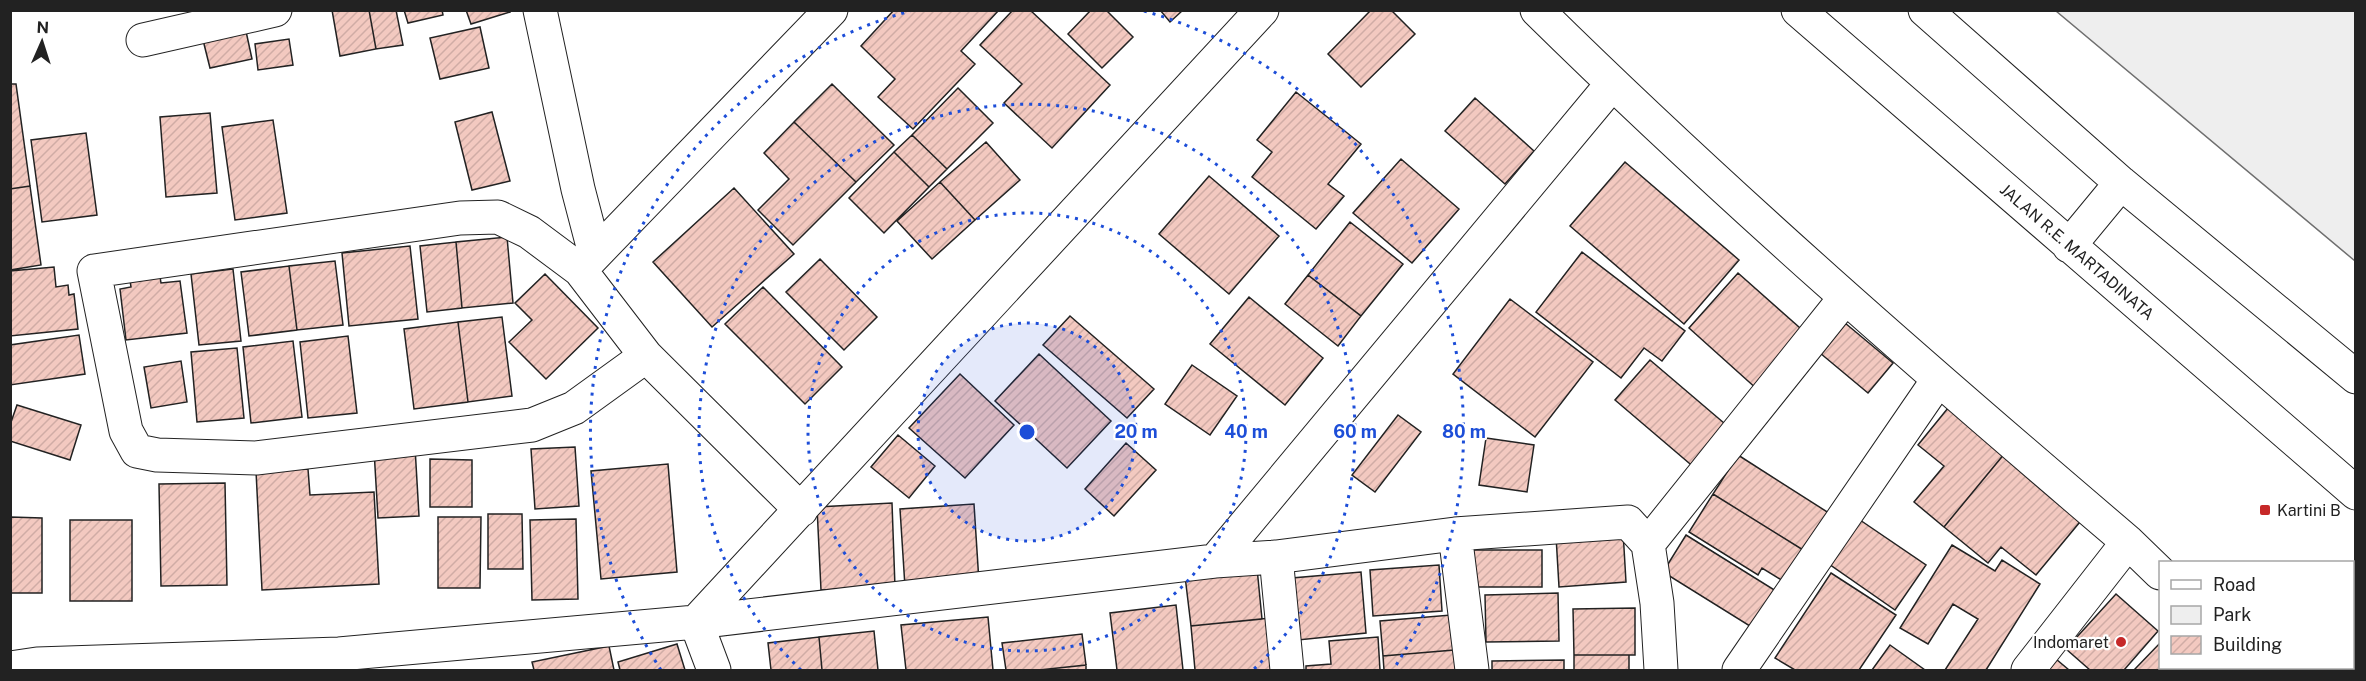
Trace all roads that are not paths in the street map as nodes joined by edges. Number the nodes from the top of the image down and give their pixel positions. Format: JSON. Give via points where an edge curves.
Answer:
{"nodes":[{"id":1,"x":274,"y":10,"type":"edge"},
{"id":2,"x":540,"y":10,"type":"edge"},
{"id":3,"x":831,"y":10,"type":"edge"},
{"id":4,"x":1262,"y":10,"type":"edge"},
{"id":5,"x":1537,"y":10,"type":"edge"},
{"id":6,"x":1798,"y":10,"type":"edge"},
{"id":7,"x":1924,"y":10,"type":"edge"},
{"id":8,"x":143,"y":40,"type":"dead end"},
{"id":9,"x":1612,"y":84,"type":"junction"},
{"id":10,"x":2121,"y":183,"type":"junction"},
{"id":11,"x":2069,"y":246,"type":"junction"},
{"id":12,"x":587,"y":262,"type":"junction"},
{"id":13,"x":1845,"y":298,"type":"junction"},
{"id":14,"x":646,"y":356,"type":"junction"},
{"id":15,"x":2355,"y":377,"type":"edge"},
{"id":16,"x":1938,"y":380,"type":"junction"},
{"id":17,"x":2355,"y":493,"type":"edge"},
{"id":18,"x":801,"y":510,"type":"junction"},
{"id":19,"x":1455,"y":534,"type":"junction"},
{"id":20,"x":2128,"y":542,"type":"junction"},
{"id":21,"x":1648,"y":544,"type":"junction"},
{"id":22,"x":1276,"y":557,"type":"junction"},
{"id":23,"x":1215,"y":561,"type":"junction"},
{"id":24,"x":2159,"y":572,"type":"edge"},
{"id":25,"x":696,"y":622,"type":"junction"},
{"id":26,"x":339,"y":662,"type":"edge"},
{"id":27,"x":28,"y":667,"type":"edge"},
{"id":28,"x":714,"y":670,"type":"edge"},
{"id":29,"x":1287,"y":670,"type":"edge"},
{"id":30,"x":1472,"y":670,"type":"edge"},
{"id":31,"x":1661,"y":670,"type":"edge"},
{"id":32,"x":1739,"y":670,"type":"edge"},
{"id":33,"x":2028,"y":670,"type":"edge"}],
"edges":[{"from":1,"to":8,"type":"main road"},
{"from":2,"to":12,"type":"main road","via":[[578,189]]},
{"from":3,"to":12,"type":"main road"},
{"from":4,"to":18,"type":"main road"},
{"from":5,"to":9,"type":"main road"},
{"from":6,"to":11,"type":"main road","name":"JALAN R.E. MARTADINATA"},
{"from":7,"to":10,"type":"main road"},
{"from":9,"to":13,"type":"main road"},
{"from":9,"to":23,"type":"main road"},
{"from":10,"to":11,"type":"main road"},
{"from":10,"to":15,"type":"main road"},
{"from":11,"to":17,"type":"main road","name":"JALAN R.E. MARTADINATA"},
{"from":12,"to":14,"type":"main road"},
{"from":12,"to":14,"type":"main road","via":[[498,217],[460,218],[94,271],[126,431],[137,451],[157,455],[256,458],[532,425],[574,408]]},
{"from":13,"to":16,"type":"main road"},
{"from":13,"to":21,"type":"main road"},
{"from":14,"to":18,"type":"main road"},
{"from":16,"to":20,"type":"main road"},
{"from":16,"to":32,"type":"main road"},
{"from":18,"to":25,"type":"main road"},
{"from":19,"to":21,"type":"main road","via":[[1628,522]]},
{"from":19,"to":22,"type":"main road"},
{"from":19,"to":30,"type":"main road"},
{"from":20,"to":24,"type":"main road"},
{"from":20,"to":33,"type":"main road"},
{"from":21,"to":31,"type":"main road"},
{"from":22,"to":23,"type":"main road"},
{"from":22,"to":29,"type":"main road"},
{"from":23,"to":25,"type":"main road"},
{"from":25,"to":26,"type":"main road"},
{"from":25,"to":28,"type":"main road"},
{"from":26,"to":27,"type":"main road"}]}
